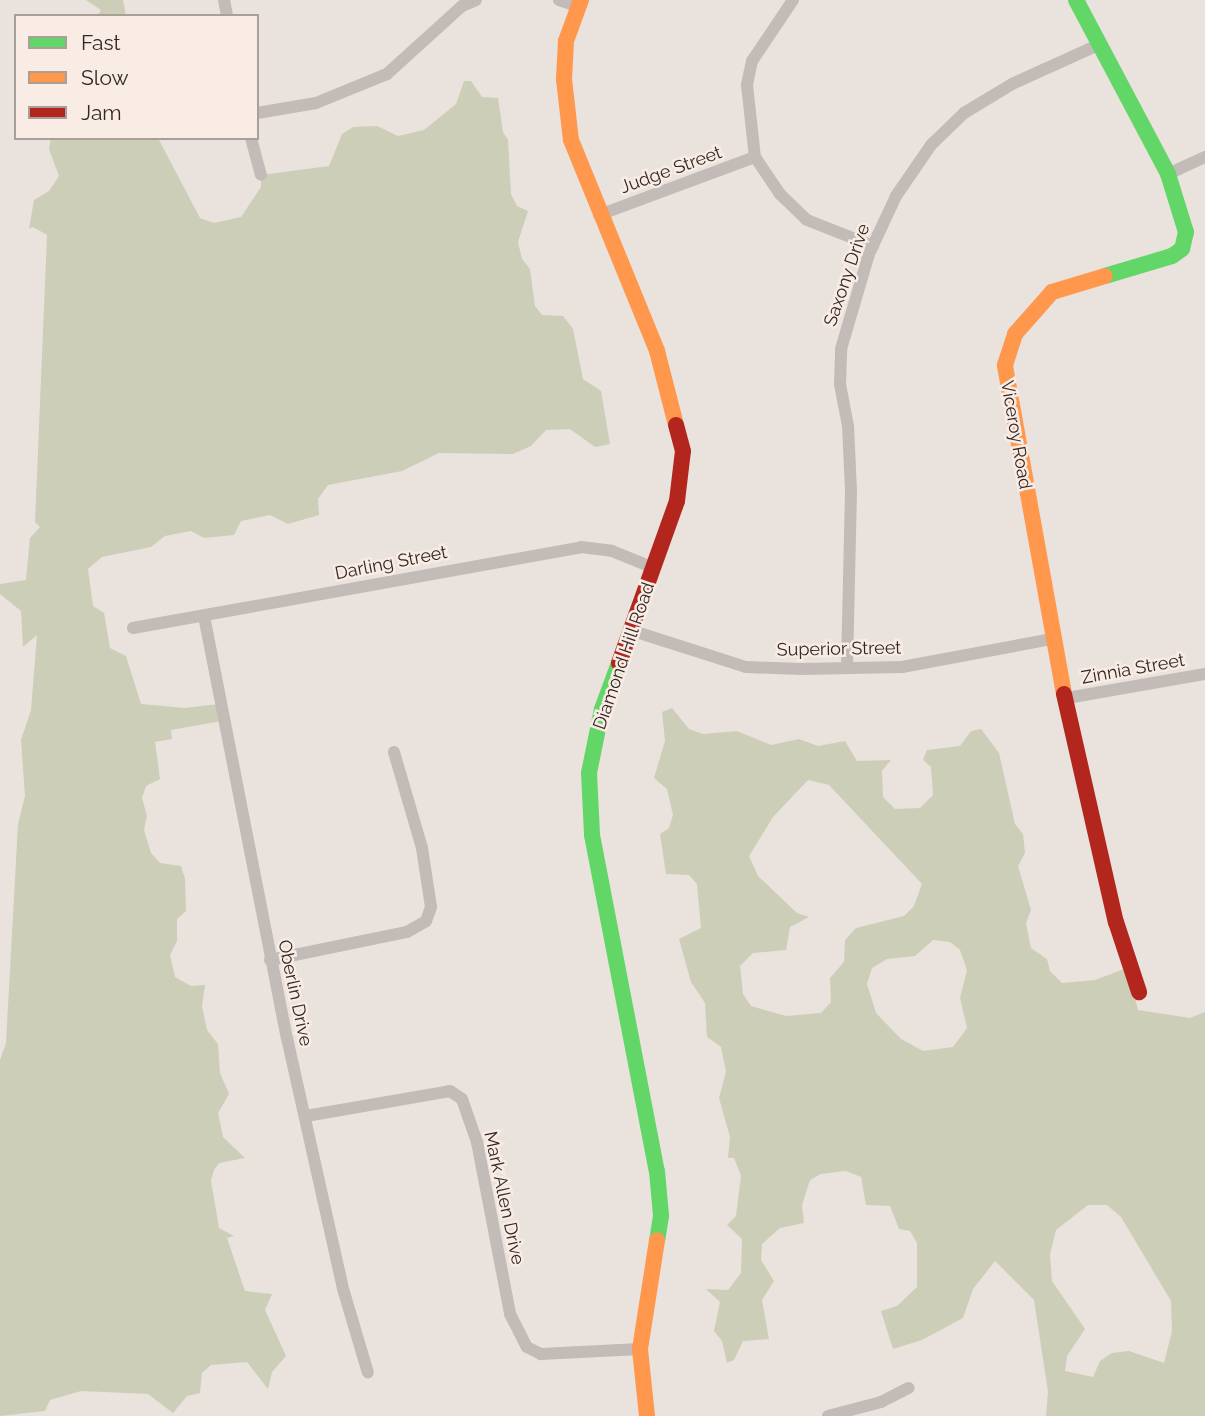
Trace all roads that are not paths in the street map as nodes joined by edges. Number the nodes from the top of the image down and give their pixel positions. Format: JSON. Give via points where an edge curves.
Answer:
{"nodes":[{"id":1,"x":476,"y":0,"type":"edge"},
{"id":2,"x":559,"y":0,"type":"edge"},
{"id":3,"x":793,"y":0,"type":"edge"},
{"id":4,"x":1076,"y":0,"type":"edge"},
{"id":5,"x":580,"y":3,"type":"edge"},
{"id":6,"x":1098,"y":45,"type":"junction"},
{"id":7,"x":259,"y":113,"type":"edge"},
{"id":8,"x":252,"y":140,"type":"edge"},
{"id":9,"x":755,"y":157,"type":"junction"},
{"id":10,"x":1205,"y":157,"type":"edge"},
{"id":11,"x":1168,"y":174,"type":"junction"},
{"id":12,"x":261,"y":175,"type":"dead end"},
{"id":13,"x":599,"y":215,"type":"junction"},
{"id":14,"x":873,"y":246,"type":"junction"},
{"id":15,"x":654,"y":568,"type":"junction"},
{"id":16,"x":204,"y":616,"type":"junction"},
{"id":17,"x":133,"y":628,"type":"dead end"},
{"id":18,"x":630,"y":630,"type":"junction"},
{"id":19,"x":1052,"y":639,"type":"junction"},
{"id":20,"x":847,"y":667,"type":"junction"},
{"id":21,"x":1205,"y":674,"type":"edge"},
{"id":22,"x":1067,"y":698,"type":"junction"},
{"id":23,"x":394,"y":752,"type":"dead end"},
{"id":24,"x":270,"y":960,"type":"junction"},
{"id":25,"x":1139,"y":992,"type":"dead end"},
{"id":26,"x":306,"y":1116,"type":"junction"},
{"id":27,"x":640,"y":1349,"type":"junction"},
{"id":28,"x":368,"y":1373,"type":"dead end"},
{"id":29,"x":909,"y":1388,"type":"dead end"},
{"id":30,"x":647,"y":1416,"type":"edge"},
{"id":31,"x":828,"y":1416,"type":"edge"}],
"edges":[{"from":1,"to":7,"type":"street","via":[[462,6],[387,75],[316,103]]},
{"from":2,"to":5,"type":"street"},
{"from":3,"to":9,"type":"street","via":[[752,61],[747,85]]},
{"from":4,"to":6,"type":"street","name":"Viceroy Road"},
{"from":5,"to":13,"type":"street","name":"Diamond Hill Road","via":[[566,41],[564,79],[571,140]]},
{"from":6,"to":11,"type":"street","name":"Viceroy Road"},
{"from":6,"to":14,"type":"street","name":"Saxony Drive","via":[[1012,84],[964,113],[917,165],[896,196]]},
{"from":8,"to":12,"type":"street"},
{"from":9,"to":13,"type":"street","name":"Judge Street"},
{"from":9,"to":14,"type":"street","via":[[780,194],[807,220]]},
{"from":10,"to":11,"type":"street"},
{"from":11,"to":19,"type":"street","name":"Viceroy Road","via":[[1186,232],[1182,249],[1172,256],[1052,292],[1015,334],[1005,365]]},
{"from":13,"to":15,"type":"street","name":"Diamond Hill Road","via":[[657,351],[682,442],[677,501]]},
{"from":14,"to":20,"type":"street","name":"Saxony Drive","via":[[841,349],[851,491]]},
{"from":15,"to":16,"type":"street","name":"Darling Street","via":[[612,551],[582,547]]},
{"from":15,"to":18,"type":"street","name":"Diamond Hill Road"},
{"from":16,"to":17,"type":"street","name":"Darling Street"},
{"from":16,"to":24,"type":"street","name":"Oberlin Drive"},
{"from":18,"to":20,"type":"street","name":"Superior Street","via":[[746,667]]},
{"from":18,"to":27,"type":"street","name":"Diamond Hill Road","via":[[602,709],[589,773],[594,848],[657,1171],[661,1216]]},
{"from":19,"to":20,"type":"street","name":"Superior Street","via":[[952,661]]},
{"from":19,"to":22,"type":"street","name":"Viceroy Road"},
{"from":21,"to":22,"type":"street","name":"Zinnia Street"},
{"from":22,"to":25,"type":"street","name":"Viceroy Road","via":[[1116,922]]},
{"from":23,"to":24,"type":"street","via":[[422,848],[431,907],[426,921],[407,932]]},
{"from":24,"to":26,"type":"street","name":"Oberlin Drive"},
{"from":26,"to":27,"type":"street","name":"Mark Allen Drive","via":[[434,1091],[450,1091],[462,1099],[477,1142],[510,1314],[527,1347],[541,1354]]},
{"from":26,"to":28,"type":"street","name":"Oberlin Drive","via":[[344,1292]]},
{"from":27,"to":30,"type":"street","name":"Diamond Hill Road"},
{"from":29,"to":31,"type":"street","via":[[881,1402]]}]}
